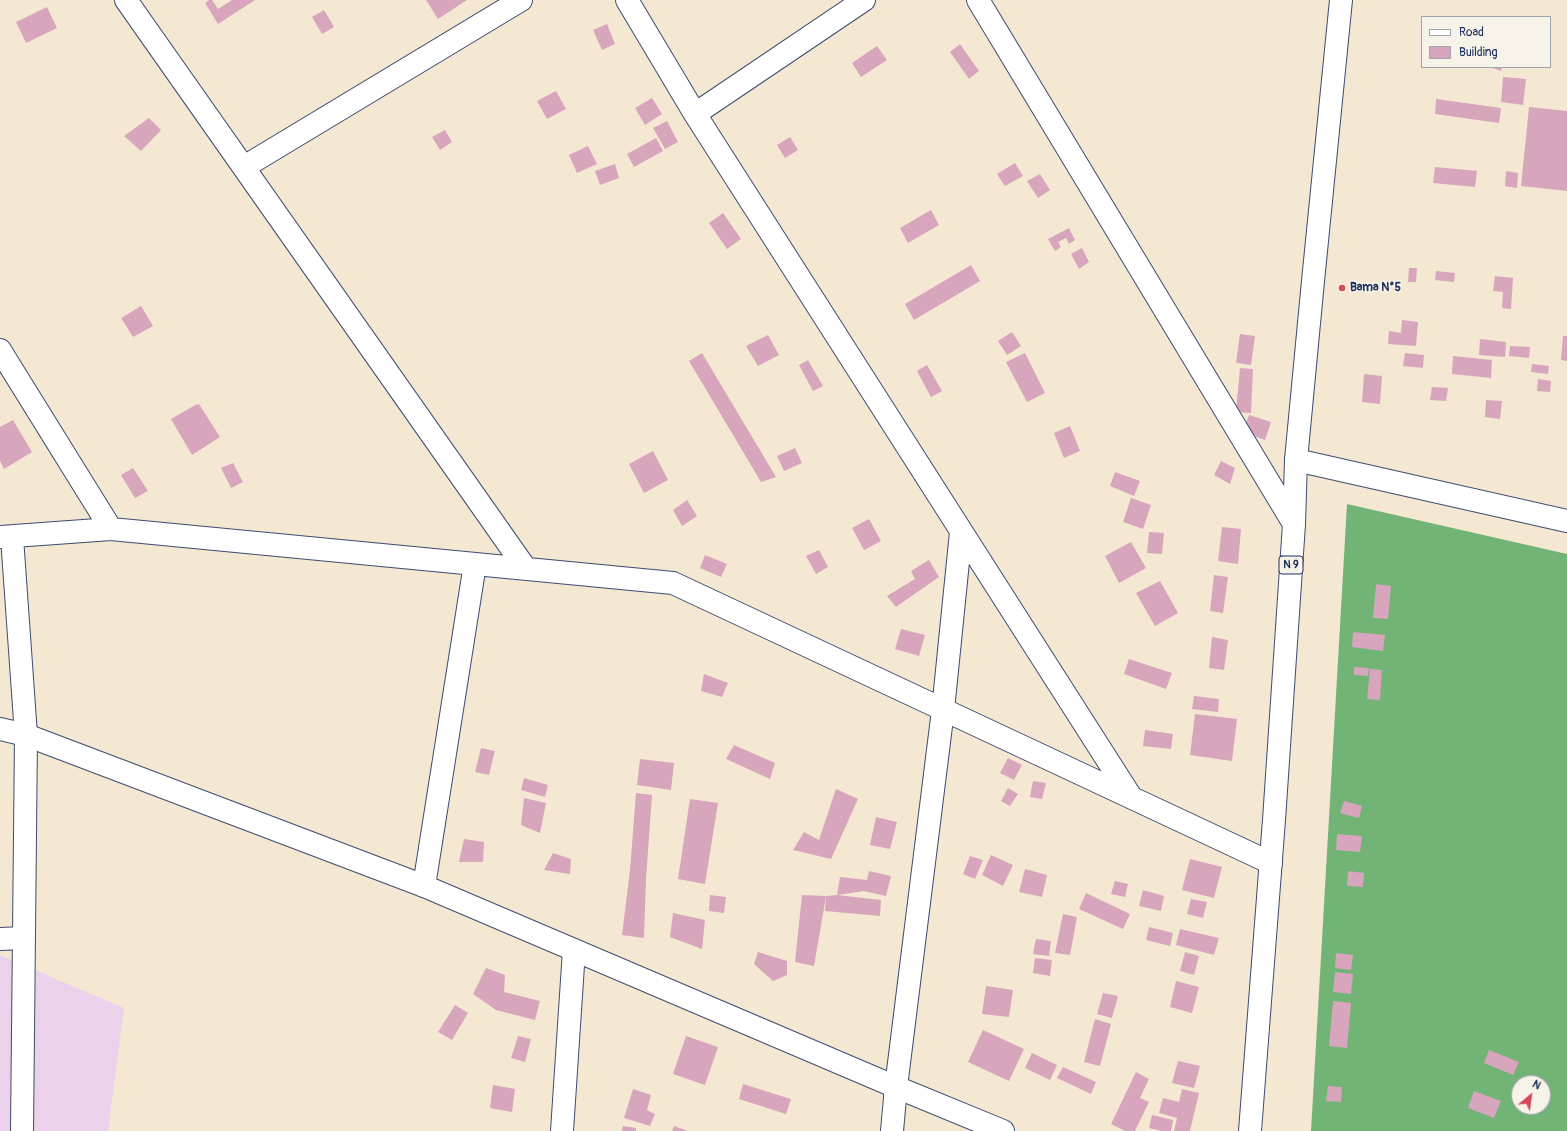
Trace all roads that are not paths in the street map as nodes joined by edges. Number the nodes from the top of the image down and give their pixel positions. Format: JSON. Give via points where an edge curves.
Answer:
{"nodes":[{"id":1,"x":126,"y":0,"type":"edge"},
{"id":2,"x":521,"y":0,"type":"edge"},
{"id":3,"x":627,"y":0,"type":"edge"},
{"id":4,"x":864,"y":0,"type":"edge"},
{"id":5,"x":978,"y":0,"type":"edge"},
{"id":6,"x":1341,"y":0,"type":"edge"},
{"id":7,"x":695,"y":114,"type":"junction"},
{"id":8,"x":244,"y":167,"type":"junction"},
{"id":9,"x":0,"y":350,"type":"edge"},
{"id":10,"x":1296,"y":460,"type":"junction"},
{"id":11,"x":1567,"y":521,"type":"edge"},
{"id":12,"x":1294,"y":524,"type":"junction"},
{"id":13,"x":111,"y":529,"type":"junction"},
{"id":14,"x":961,"y":532,"type":"junction"},
{"id":15,"x":6,"y":537,"type":"edge"},
{"id":16,"x":475,"y":564,"type":"junction"},
{"id":17,"x":526,"y":569,"type":"junction"},
{"id":18,"x":944,"y":710,"type":"junction"},
{"id":19,"x":0,"y":729,"type":"edge"},
{"id":20,"x":26,"y":735,"type":"junction"},
{"id":21,"x":1130,"y":798,"type":"junction"},
{"id":22,"x":1270,"y":863,"type":"junction"},
{"id":23,"x":424,"y":886,"type":"junction"},
{"id":24,"x":24,"y":938,"type":"junction"},
{"id":25,"x":0,"y":939,"type":"edge"},
{"id":26,"x":574,"y":950,"type":"junction"},
{"id":27,"x":896,"y":1087,"type":"junction"},
{"id":28,"x":22,"y":1131,"type":"edge"},
{"id":29,"x":562,"y":1131,"type":"edge"},
{"id":30,"x":892,"y":1131,"type":"edge"},
{"id":31,"x":1003,"y":1131,"type":"edge"},
{"id":32,"x":1250,"y":1131,"type":"edge"}],
"edges":[{"from":1,"to":8,"type":"street"},
{"from":2,"to":8,"type":"street"},
{"from":3,"to":7,"type":"street"},
{"from":4,"to":7,"type":"street"},
{"from":5,"to":12,"type":"street"},
{"from":6,"to":10,"type":"street","number":"N 9"},
{"from":7,"to":14,"type":"street"},
{"from":8,"to":17,"type":"street"},
{"from":9,"to":13,"type":"street"},
{"from":10,"to":11,"type":"street"},
{"from":10,"to":12,"type":"street","number":"N 9"},
{"from":12,"to":22,"type":"street","number":"N 9"},
{"from":13,"to":15,"type":"street"},
{"from":13,"to":16,"type":"street"},
{"from":14,"to":18,"type":"street"},
{"from":14,"to":21,"type":"street"},
{"from":15,"to":20,"type":"street"},
{"from":16,"to":17,"type":"street"},
{"from":16,"to":23,"type":"street"},
{"from":17,"to":18,"type":"street","via":[[673,583]]},
{"from":18,"to":21,"type":"street"},
{"from":18,"to":27,"type":"street"},
{"from":19,"to":20,"type":"street"},
{"from":20,"to":23,"type":"street"},
{"from":20,"to":24,"type":"street"},
{"from":21,"to":22,"type":"street"},
{"from":22,"to":32,"type":"street","number":"N 9"},
{"from":23,"to":26,"type":"street"},
{"from":24,"to":25,"type":"street"},
{"from":24,"to":28,"type":"street"},
{"from":26,"to":27,"type":"street"},
{"from":26,"to":29,"type":"street"},
{"from":27,"to":30,"type":"street"},
{"from":27,"to":31,"type":"street"}]}
